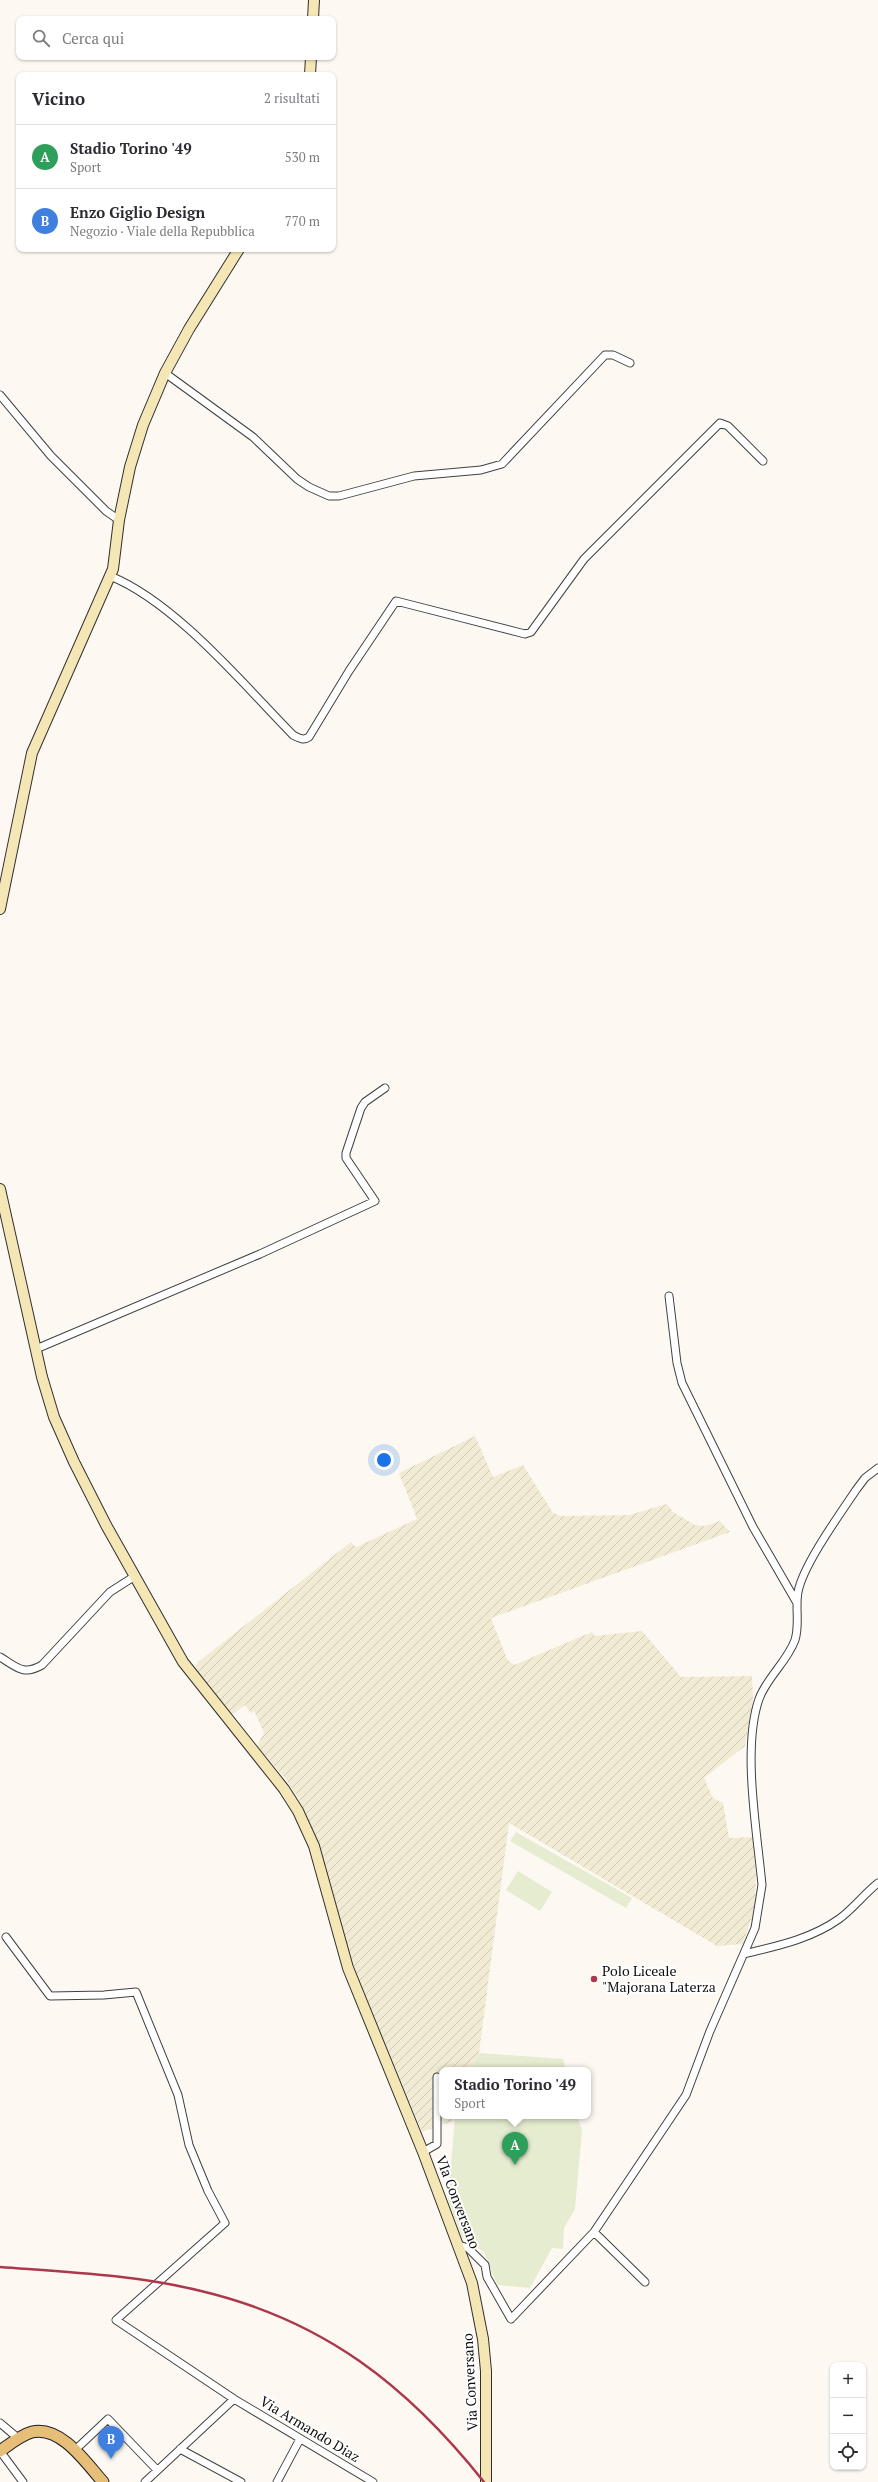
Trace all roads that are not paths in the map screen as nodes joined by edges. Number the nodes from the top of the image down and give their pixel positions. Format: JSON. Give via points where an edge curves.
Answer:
{"nodes":[{"id":1,"x":314,"y":0,"type":"edge"},
{"id":2,"x":313,"y":16,"type":"edge"},
{"id":3,"x":311,"y":60,"type":"edge"},
{"id":4,"x":310,"y":72,"type":"edge"},
{"id":5,"x":237,"y":252,"type":"edge"},
{"id":6,"x":630,"y":363,"type":"dead end"},
{"id":7,"x":165,"y":373,"type":"junction"},
{"id":8,"x":0,"y":395,"type":"edge"},
{"id":9,"x":763,"y":461,"type":"dead end"},
{"id":10,"x":119,"y":520,"type":"junction"},
{"id":11,"x":110,"y":576,"type":"junction"},
{"id":12,"x":0,"y":909,"type":"edge"},
{"id":13,"x":385,"y":1088,"type":"dead end"},
{"id":14,"x":0,"y":1188,"type":"edge"},
{"id":15,"x":669,"y":1296,"type":"dead end"},
{"id":16,"x":36,"y":1350,"type":"junction"},
{"id":17,"x":878,"y":1468,"type":"edge"},
{"id":18,"x":135,"y":1576,"type":"junction"},
{"id":19,"x":797,"y":1603,"type":"junction"},
{"id":20,"x":0,"y":1657,"type":"edge"},
{"id":21,"x":878,"y":1883,"type":"edge"},
{"id":22,"x":6,"y":1937,"type":"dead end"},
{"id":23,"x":744,"y":1954,"type":"junction"},
{"id":24,"x":437,"y":2077,"type":"dead end"},
{"id":25,"x":423,"y":2152,"type":"junction"},
{"id":26,"x":594,"y":2232,"type":"junction"},
{"id":27,"x":459,"y":2245,"type":"junction"},
{"id":28,"x":645,"y":2282,"type":"dead end"},
{"id":29,"x":472,"y":2283,"type":"joint"},
{"id":30,"x":234,"y":2399,"type":"junction"},
{"id":31,"x":0,"y":2422,"type":"edge"},
{"id":32,"x":18,"y":2438,"type":"junction"},
{"id":33,"x":300,"y":2439,"type":"junction"},
{"id":34,"x":180,"y":2449,"type":"junction"},
{"id":35,"x":74,"y":2450,"type":"junction"},
{"id":36,"x":0,"y":2451,"type":"edge"},
{"id":37,"x":157,"y":2470,"type":"junction"},
{"id":38,"x":370,"y":2481,"type":"edge"},
{"id":39,"x":23,"y":2482,"type":"edge"},
{"id":40,"x":103,"y":2482,"type":"edge"},
{"id":41,"x":145,"y":2482,"type":"edge"},
{"id":42,"x":241,"y":2482,"type":"edge"},
{"id":43,"x":276,"y":2482,"type":"edge"},
{"id":44,"x":486,"y":2482,"type":"edge"}],
"edges":[{"from":1,"to":2,"type":"main road"},
{"from":3,"to":4,"type":"main road"},
{"from":5,"to":7,"type":"main road","via":[[193,322]]},
{"from":6,"to":7,"type":"street","via":[[613,355],[605,355],[502,464],[481,470],[414,476],[339,496],[323,494],[309,487],[253,437]]},
{"from":7,"to":10,"type":"main road","via":[[143,425],[130,467]]},
{"from":8,"to":10,"type":"street","via":[[51,456],[106,511]]},
{"from":9,"to":11,"type":"street","via":[[728,426],[720,423],[584,559],[531,632],[525,634],[396,601],[306,739],[293,735],[212,652],[151,598],[127,582]]},
{"from":10,"to":11,"type":"main road"},
{"from":11,"to":12,"type":"main road","via":[[32,753]]},
{"from":13,"to":16,"type":"street","via":[[365,1102],[361,1108],[346,1153],[349,1165],[375,1201],[260,1254]]},
{"from":14,"to":16,"type":"main road","name":"VIa Conversano"},
{"from":15,"to":19,"type":"street","via":[[676,1363],[682,1383],[753,1527]]},
{"from":16,"to":18,"type":"main road","name":"VIa Conversano","via":[[54,1417],[90,1495]]},
{"from":17,"to":19,"type":"street","via":[[865,1478],[856,1490],[815,1555],[801,1580]]},
{"from":18,"to":20,"type":"street","via":[[110,1592],[42,1665],[32,1671],[24,1671]]},
{"from":18,"to":25,"type":"main road","name":"VIa Conversano","via":[[183,1662],[284,1789],[298,1811],[314,1846],[348,1968]]},
{"from":19,"to":23,"type":"street","via":[[793,1644],[763,1691],[751,1734],[762,1885],[754,1928]]},
{"from":21,"to":23,"type":"street","via":[[840,1919],[816,1933]]},
{"from":22,"to":30,"type":"street","name":"Via Armando Diaz","via":[[50,1996],[136,1992],[178,2095],[188,2144],[225,2223],[116,2320]]},
{"from":23,"to":26,"type":"street","via":[[736,1968],[686,2095]]},
{"from":24,"to":25,"type":"street","via":[[437,2144]]},
{"from":25,"to":27,"type":"main road","name":"VIa Conversano"},
{"from":26,"to":27,"type":"street","via":[[511,2319],[487,2277],[485,2265],[468,2248]]},
{"from":26,"to":28,"type":"street"},
{"from":27,"to":29,"type":"main road","name":"VIa Conversano"},
{"from":29,"to":44,"type":"main road","name":"Via Conversano","via":[[484,2339]]},
{"from":30,"to":33,"type":"street","name":"Via Armando Diaz"},
{"from":30,"to":34,"type":"street"},
{"from":31,"to":32,"type":"street"},
{"from":32,"to":35,"type":"main road","via":[[33,2432],[54,2434]]},
{"from":32,"to":36,"type":"main road"},
{"from":33,"to":38,"type":"street","name":"Via Armando Diaz"},
{"from":33,"to":43,"type":"street"},
{"from":34,"to":37,"type":"street"},
{"from":34,"to":42,"type":"street"},
{"from":35,"to":37,"type":"street","via":[[108,2419]]},
{"from":35,"to":40,"type":"main road"},
{"from":36,"to":39,"type":"street"},
{"from":37,"to":41,"type":"street"}]}
